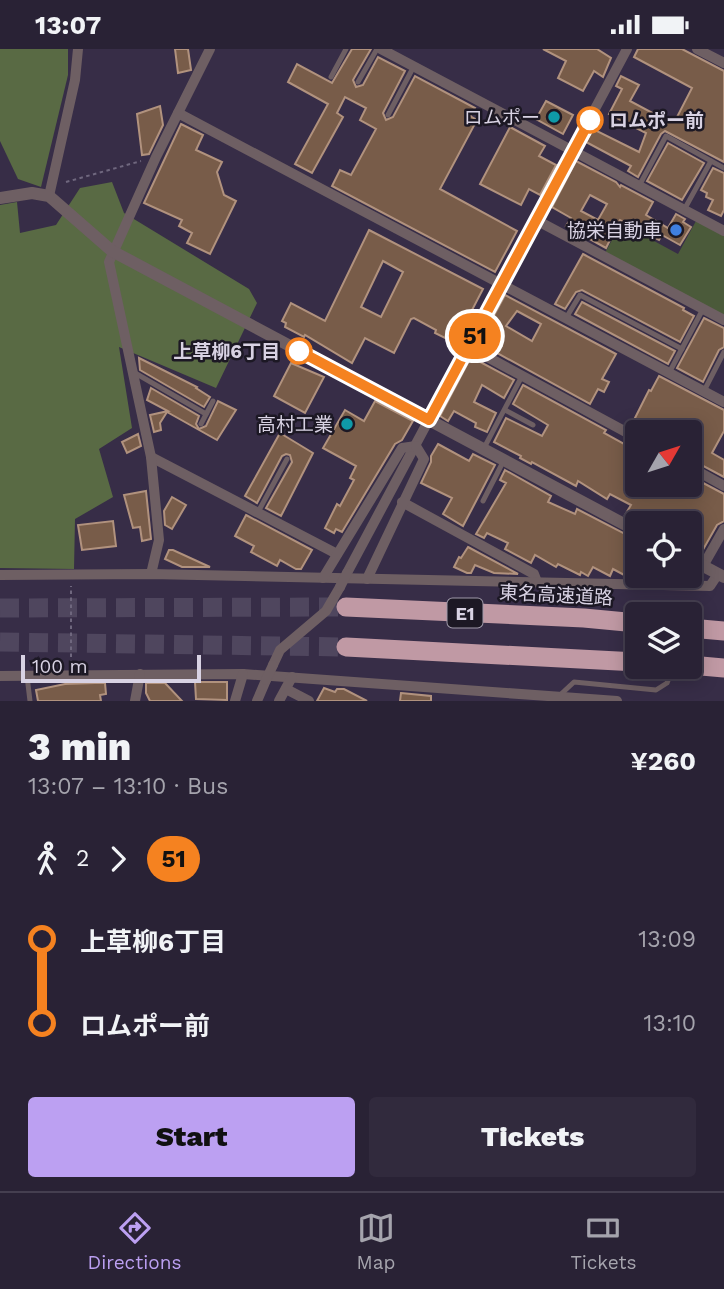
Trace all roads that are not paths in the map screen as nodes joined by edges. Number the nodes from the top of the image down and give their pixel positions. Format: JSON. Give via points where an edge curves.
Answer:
{"nodes":[{"id":1,"x":78,"y":49,"type":"edge"},
{"id":2,"x":210,"y":49,"type":"edge"},
{"id":3,"x":346,"y":49,"type":"edge"},
{"id":4,"x":379,"y":49,"type":"edge"},
{"id":5,"x":627,"y":49,"type":"edge"},
{"id":6,"x":696,"y":49,"type":"edge"},
{"id":7,"x":724,"y":64,"type":"edge"},
{"id":8,"x":414,"y":66,"type":"junction"},
{"id":9,"x":331,"y":77,"type":"dead end"},
{"id":10,"x":358,"y":82,"type":"dead end"},
{"id":11,"x":178,"y":113,"type":"junction"},
{"id":12,"x":388,"y":115,"type":"dead end"},
{"id":13,"x":573,"y":151,"type":"junction"},
{"id":14,"x":711,"y":161,"type":"junction"},
{"id":15,"x":724,"y":167,"type":"edge"},
{"id":16,"x":639,"y":186,"type":"junction"},
{"id":17,"x":50,"y":191,"type":"junction"},
{"id":18,"x":0,"y":198,"type":"edge"},
{"id":19,"x":684,"y":210,"type":"junction"},
{"id":20,"x":536,"y":221,"type":"junction"},
{"id":21,"x":723,"y":227,"type":"edge"},
{"id":22,"x":112,"y":251,"type":"junction"},
{"id":23,"x":503,"y":284,"type":"junction"},
{"id":24,"x":703,"y":309,"type":"junction"},
{"id":25,"x":566,"y":318,"type":"junction"},
{"id":26,"x":724,"y":320,"type":"edge"},
{"id":27,"x":469,"y":347,"type":"junction"},
{"id":28,"x":682,"y":349,"type":"junction"},
{"id":29,"x":724,"y":352,"type":"edge"},
{"id":30,"x":133,"y":372,"type":"junction"},
{"id":31,"x":670,"y":373,"type":"junction"},
{"id":32,"x":522,"y":376,"type":"junction"},
{"id":33,"x":704,"y":391,"type":"junction"},
{"id":34,"x":213,"y":401,"type":"dead end"},
{"id":35,"x":724,"y":402,"type":"edge"},
{"id":36,"x":505,"y":409,"type":"junction"},
{"id":37,"x":206,"y":414,"type":"junction"},
{"id":38,"x":429,"y":420,"type":"junction"},
{"id":39,"x":201,"y":424,"type":"dead end"},
{"id":40,"x":533,"y":425,"type":"dead end"},
{"id":41,"x":625,"y":432,"type":"edge"},
{"id":42,"x":416,"y":446,"type":"junction"},
{"id":43,"x":484,"y":449,"type":"junction"},
{"id":44,"x":151,"y":457,"type":"junction"},
{"id":45,"x":287,"y":459,"type":"dead end"},
{"id":46,"x":504,"y":460,"type":"junction"},
{"id":47,"x":702,"y":474,"type":"edge"},
{"id":48,"x":724,"y":486,"type":"edge"},
{"id":49,"x":483,"y":501,"type":"dead end"},
{"id":50,"x":402,"y":502,"type":"junction"},
{"id":51,"x":257,"y":513,"type":"junction"},
{"id":52,"x":625,"y":525,"type":"edge"},
{"id":53,"x":724,"y":529,"type":"edge"},
{"id":54,"x":337,"y":554,"type":"junction"},
{"id":55,"x":703,"y":566,"type":"joint"},
{"id":56,"x":150,"y":574,"type":"junction"},
{"id":57,"x":0,"y":575,"type":"edge"},
{"id":58,"x":721,"y":575,"type":"edge"},
{"id":59,"x":323,"y":578,"type":"junction"},
{"id":60,"x":367,"y":579,"type":"junction"},
{"id":61,"x":537,"y":582,"type":"junction"},
{"id":62,"x":346,"y":607,"type":"tunnel mouth"},
{"id":63,"x":625,"y":620,"type":"edge"},
{"id":64,"x":702,"y":626,"type":"edge"},
{"id":65,"x":724,"y":631,"type":"edge"},
{"id":66,"x":346,"y":647,"type":"tunnel mouth"},
{"id":67,"x":625,"y":664,"type":"edge"},
{"id":68,"x":724,"y":668,"type":"edge"},
{"id":69,"x":702,"y":669,"type":"edge"},
{"id":70,"x":27,"y":674,"type":"junction"},
{"id":71,"x":140,"y":674,"type":"junction"},
{"id":72,"x":243,"y":674,"type":"junction"},
{"id":73,"x":1,"y":675,"type":"edge"},
{"id":74,"x":292,"y":677,"type":"junction"},
{"id":75,"x":673,"y":679,"type":"edge"},
{"id":76,"x":286,"y":689,"type":"junction"},
{"id":77,"x":558,"y":697,"type":"junction"},
{"id":78,"x":30,"y":701,"type":"edge"},
{"id":79,"x":135,"y":701,"type":"edge"},
{"id":80,"x":235,"y":701,"type":"edge"},
{"id":81,"x":257,"y":701,"type":"edge"},
{"id":82,"x":279,"y":701,"type":"edge"},
{"id":83,"x":309,"y":701,"type":"edge"},
{"id":84,"x":613,"y":701,"type":"edge"}],
"edges":[{"from":1,"to":17,"type":"street"},
{"from":2,"to":11,"type":"street"},
{"from":3,"to":9,"type":"lane"},
{"from":4,"to":8,"type":"street"},
{"from":4,"to":10,"type":"lane"},
{"from":5,"to":13,"type":"street"},
{"from":6,"to":7,"type":"street"},
{"from":8,"to":12,"type":"lane"},
{"from":8,"to":13,"type":"street"},
{"from":11,"to":22,"type":"street"},
{"from":11,"to":23,"type":"street"},
{"from":13,"to":16,"type":"street"},
{"from":13,"to":20,"type":"street"},
{"from":14,"to":15,"type":"lane"},
{"from":14,"to":16,"type":"lane","via":[[666,136]]},
{"from":14,"to":19,"type":"lane"},
{"from":16,"to":19,"type":"street"},
{"from":17,"to":18,"type":"street"},
{"from":17,"to":22,"type":"street"},
{"from":19,"to":21,"type":"street"},
{"from":20,"to":23,"type":"street"},
{"from":20,"to":24,"type":"street"},
{"from":22,"to":30,"type":"street","via":[[109,262]]},
{"from":22,"to":38,"type":"street"},
{"from":23,"to":25,"type":"street"},
{"from":23,"to":27,"type":"street"},
{"from":24,"to":26,"type":"street"},
{"from":24,"to":28,"type":"lane"},
{"from":25,"to":28,"type":"lane","via":[[580,295]]},
{"from":25,"to":31,"type":"street"},
{"from":27,"to":32,"type":"street"},
{"from":27,"to":38,"type":"street"},
{"from":28,"to":31,"type":"lane"},
{"from":29,"to":33,"type":"lane"},
{"from":30,"to":37,"type":"lane"},
{"from":30,"to":44,"type":"street"},
{"from":31,"to":33,"type":"street"},
{"from":32,"to":36,"type":"lane"},
{"from":32,"to":41,"type":"street"},
{"from":33,"to":35,"type":"street"},
{"from":34,"to":37,"type":"lane"},
{"from":36,"to":40,"type":"lane"},
{"from":36,"to":43,"type":"lane"},
{"from":37,"to":39,"type":"lane"},
{"from":38,"to":42,"type":"street"},
{"from":38,"to":43,"type":"street"},
{"from":42,"to":50,"type":"street","via":[[424,459]]},
{"from":42,"to":54,"type":"street","via":[[402,448]]},
{"from":42,"to":81,"type":"street","bridge":true,"via":[[326,611],[281,650]]},
{"from":43,"to":46,"type":"street"},
{"from":44,"to":51,"type":"street"},
{"from":44,"to":56,"type":"street","via":[[159,540]]},
{"from":45,"to":51,"type":"lane"},
{"from":46,"to":49,"type":"lane"},
{"from":46,"to":52,"type":"street"},
{"from":47,"to":48,"type":"street"},
{"from":50,"to":60,"type":"street"},
{"from":50,"to":61,"type":"street","via":[[534,574]]},
{"from":51,"to":54,"type":"street"},
{"from":53,"to":55,"type":"street"},
{"from":54,"to":59,"type":"street"},
{"from":55,"to":58,"type":"street"},
{"from":56,"to":57,"type":"street"},
{"from":56,"to":59,"type":"street"},
{"from":58,"to":61,"type":"street","via":[[710,586]]},
{"from":59,"to":60,"type":"street"},
{"from":60,"to":61,"type":"street"},
{"from":62,"to":63,"type":"highway","name":"東名高速道路","number":"E1"},
{"from":64,"to":65,"type":"highway"},
{"from":66,"to":67,"type":"highway","number":"E1"},
{"from":68,"to":69,"type":"highway"},
{"from":70,"to":71,"type":"street"},
{"from":70,"to":73,"type":"street"},
{"from":70,"to":78,"type":"lane"},
{"from":71,"to":72,"type":"street"},
{"from":71,"to":79,"type":"street"},
{"from":72,"to":74,"type":"street"},
{"from":72,"to":80,"type":"street"},
{"from":74,"to":76,"type":"street"},
{"from":74,"to":77,"type":"street"},
{"from":75,"to":77,"type":"lane","via":[[656,690],[574,682]]},
{"from":76,"to":82,"type":"street"},
{"from":76,"to":83,"type":"street"},
{"from":77,"to":84,"type":"street"}]}
